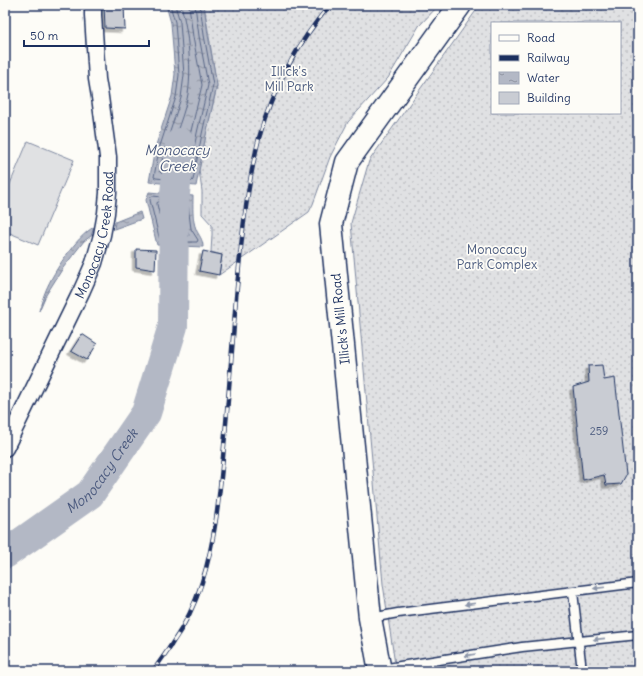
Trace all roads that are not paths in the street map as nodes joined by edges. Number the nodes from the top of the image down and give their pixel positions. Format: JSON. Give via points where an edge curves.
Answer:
{"nodes":[{"id":1,"x":93,"y":5,"type":"edge"},
{"id":2,"x":460,"y":5,"type":"edge"},
{"id":3,"x":5,"y":448,"type":"edge"},
{"id":4,"x":638,"y":583,"type":"edge"},
{"id":5,"x":573,"y":592,"type":"junction"},
{"id":6,"x":370,"y":618,"type":"junction"},
{"id":7,"x":638,"y":635,"type":"edge"},
{"id":8,"x":579,"y":641,"type":"junction"},
{"id":9,"x":379,"y":670,"type":"edge"},
{"id":10,"x":582,"y":671,"type":"edge"}],
"edges":[{"from":1,"to":3,"type":"street","name":"Monocacy Creek Road","via":[[97,79],[108,157],[108,193],[102,235],[94,263],[82,290]]},
{"from":2,"to":6,"type":"street","name":"Illick's Mill Road","via":[[347,162],[331,224]]},
{"from":4,"to":5,"type":"lane","one_way":true},
{"from":5,"to":6,"type":"lane","one_way":true},
{"from":5,"to":8,"type":"lane"},
{"from":6,"to":9,"type":"street","name":"Illick's Mill Road"},
{"from":7,"to":8,"type":"lane","one_way":true},
{"from":8,"to":9,"type":"lane","one_way":true,"via":[[522,647]]},
{"from":8,"to":10,"type":"lane"}]}
